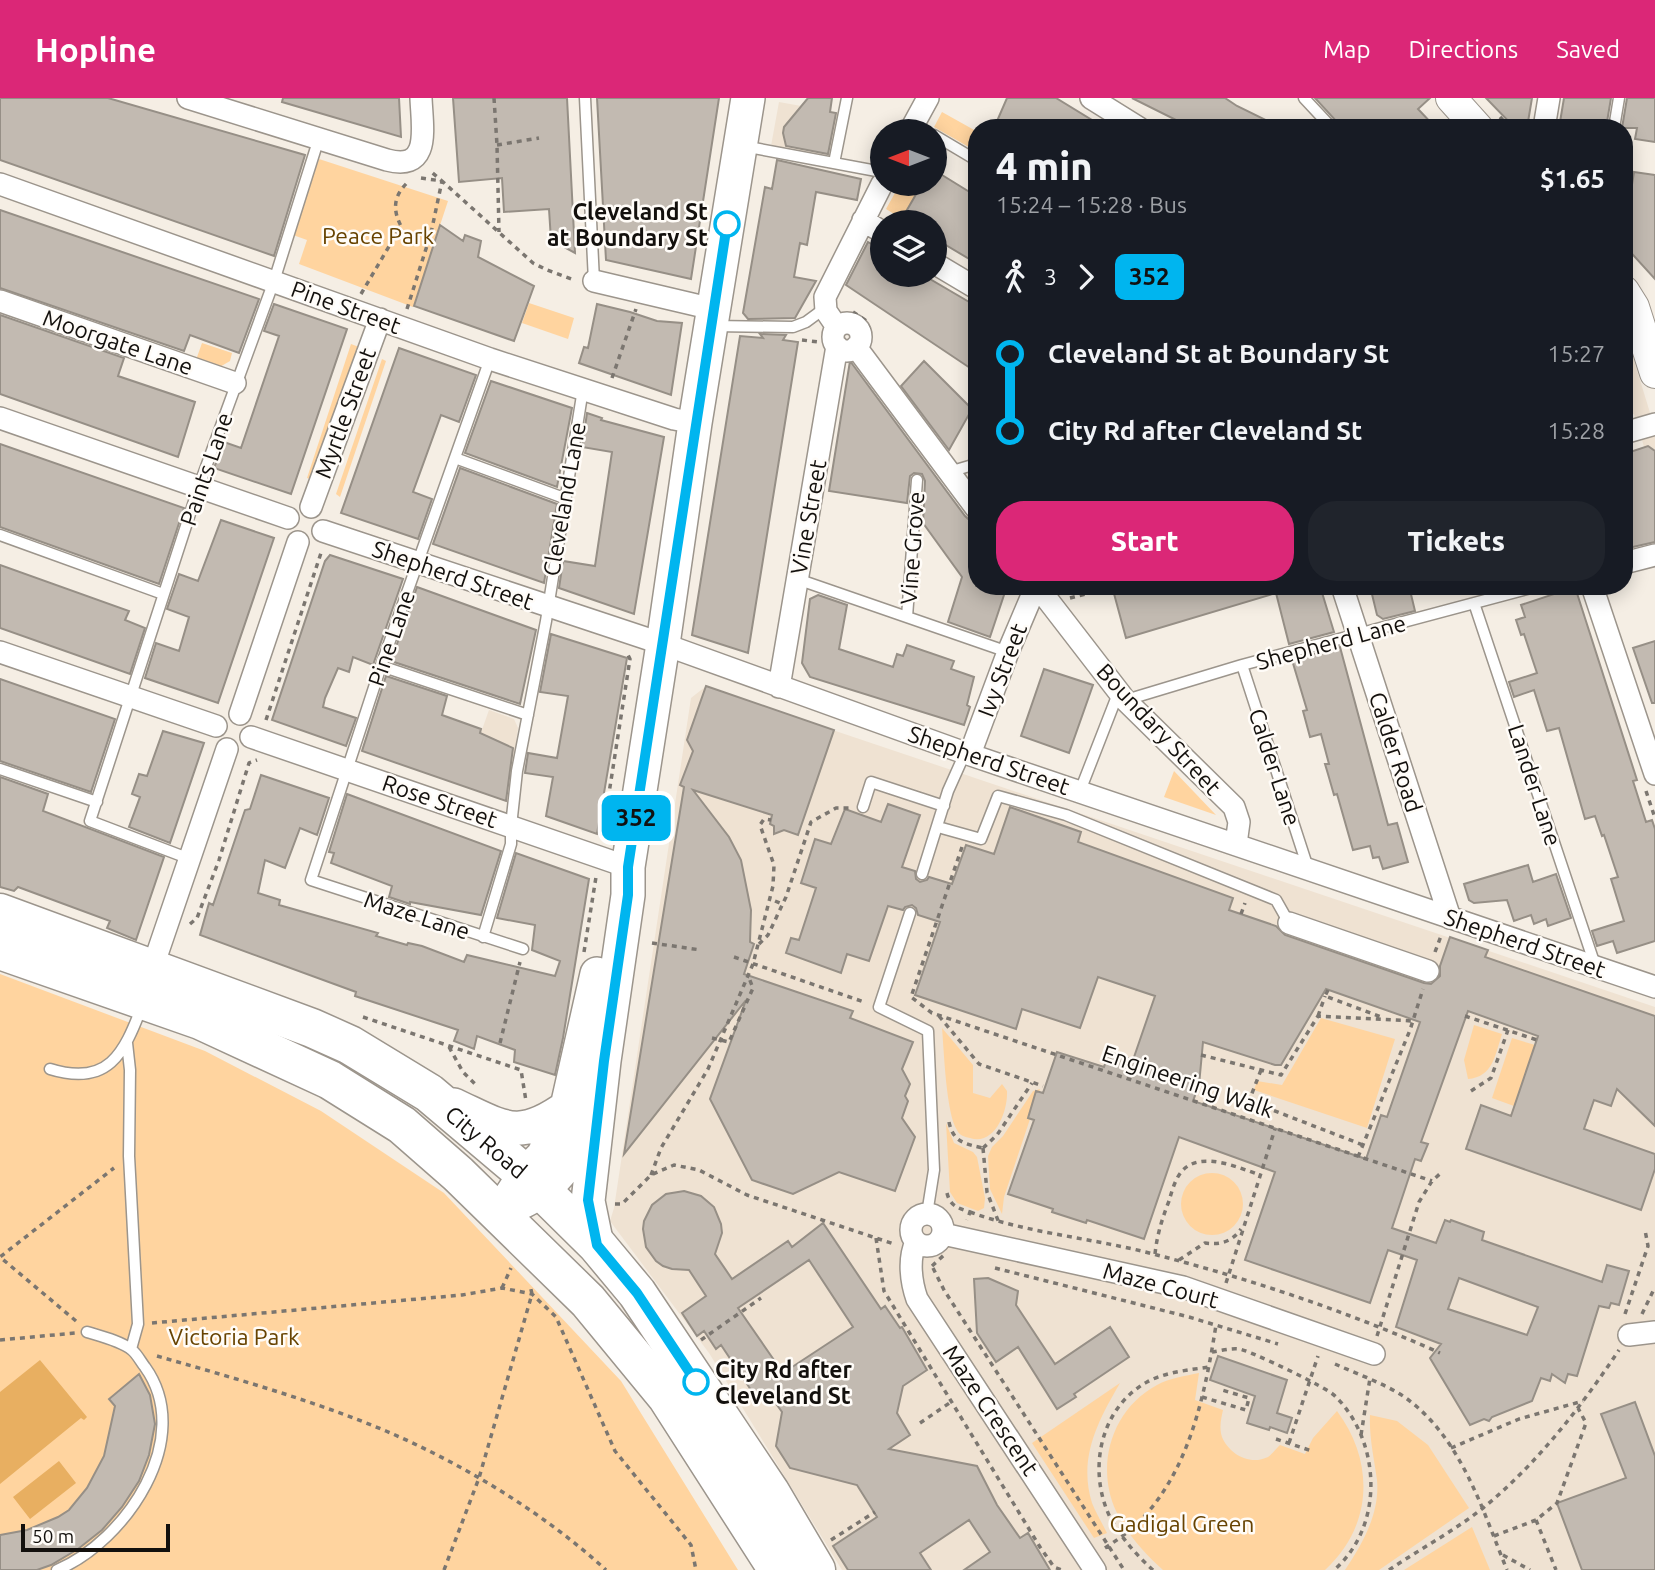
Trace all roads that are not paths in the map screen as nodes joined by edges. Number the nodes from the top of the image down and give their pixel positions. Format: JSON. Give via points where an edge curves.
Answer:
{"nodes":[{"id":1,"x":421,"y":98,"type":"edge"},
{"id":2,"x":585,"y":98,"type":"edge"},
{"id":3,"x":748,"y":98,"type":"edge"},
{"id":4,"x":847,"y":98,"type":"edge"},
{"id":5,"x":928,"y":98,"type":"edge"},
{"id":6,"x":1091,"y":98,"type":"edge"},
{"id":7,"x":1304,"y":98,"type":"edge"},
{"id":8,"x":1451,"y":98,"type":"edge"},
{"id":9,"x":1549,"y":98,"type":"edge"},
{"id":10,"x":1619,"y":98,"type":"edge"},
{"id":11,"x":199,"y":100,"type":"edge"},
{"id":12,"x":921,"y":119,"type":"edge"},
{"id":13,"x":1125,"y":119,"type":"edge"},
{"id":14,"x":1324,"y":119,"type":"edge"},
{"id":15,"x":1470,"y":119,"type":"edge"},
{"id":16,"x":1546,"y":119,"type":"edge"},
{"id":17,"x":1616,"y":119,"type":"edge"},
{"id":18,"x":319,"y":138,"type":"junction"},
{"id":19,"x":947,"y":143,"type":"edge"},
{"id":20,"x":740,"y":146,"type":"junction"},
{"id":21,"x":968,"y":155,"type":"edge"},
{"id":22,"x":834,"y":163,"type":"junction"},
{"id":23,"x":870,"y":170,"type":"edge"},
{"id":24,"x":0,"y":184,"type":"edge"},
{"id":25,"x":876,"y":196,"type":"edge"},
{"id":26,"x":863,"y":220,"type":"junction"},
{"id":27,"x":870,"y":224,"type":"edge"},
{"id":28,"x":947,"y":271,"type":"edge"},
{"id":29,"x":274,"y":281,"type":"junction"},
{"id":30,"x":594,"y":281,"type":"joint"},
{"id":31,"x":968,"y":283,"type":"edge"},
{"id":32,"x":0,"y":301,"type":"edge"},
{"id":33,"x":1633,"y":303,"type":"edge"},
{"id":34,"x":825,"y":308,"type":"junction"},
{"id":35,"x":712,"y":317,"type":"junction"},
{"id":36,"x":380,"y":319,"type":"junction"},
{"id":37,"x":1650,"y":333,"type":"edge"},
{"id":38,"x":843,"y":340,"type":"junction"},
{"id":39,"x":490,"y":359,"type":"junction"},
{"id":40,"x":1655,"y":373,"type":"edge"},
{"id":41,"x":235,"y":383,"type":"junction"},
{"id":42,"x":583,"y":389,"type":"junction"},
{"id":43,"x":0,"y":418,"type":"edge"},
{"id":44,"x":695,"y":423,"type":"junction"},
{"id":45,"x":1655,"y":424,"type":"edge"},
{"id":46,"x":1633,"y":430,"type":"edge"},
{"id":47,"x":455,"y":458,"type":"junction"},
{"id":48,"x":968,"y":466,"type":"edge"},
{"id":49,"x":949,"y":471,"type":"junction"},
{"id":50,"x":917,"y":480,"type":"dead end"},
{"id":51,"x":199,"y":486,"type":"junction"},
{"id":52,"x":968,"y":497,"type":"edge"},
{"id":53,"x":564,"y":498,"type":"junction"},
{"id":54,"x":310,"y":507,"type":"junction"},
{"id":55,"x":288,"y":518,"type":"junction"},
{"id":56,"x":323,"y":531,"type":"junction"},
{"id":57,"x":0,"y":535,"type":"edge"},
{"id":58,"x":298,"y":542,"type":"junction"},
{"id":59,"x":1655,"y":555,"type":"edge"},
{"id":60,"x":1633,"y":561,"type":"edge"},
{"id":61,"x":418,"y":563,"type":"junction"},
{"id":62,"x":797,"y":579,"type":"junction"},
{"id":63,"x":163,"y":594,"type":"junction"},
{"id":64,"x":1033,"y":595,"type":"edge"},
{"id":65,"x":1044,"y":595,"type":"edge"},
{"id":66,"x":1345,"y":595,"type":"edge"},
{"id":67,"x":1504,"y":595,"type":"edge"},
{"id":68,"x":1595,"y":595,"type":"edge"},
{"id":69,"x":1474,"y":603,"type":"junction"},
{"id":70,"x":547,"y":607,"type":"junction"},
{"id":71,"x":907,"y":617,"type":"junction"},
{"id":72,"x":1359,"y":635,"type":"junction"},
{"id":73,"x":663,"y":644,"type":"junction"},
{"id":74,"x":0,"y":652,"type":"edge"},
{"id":75,"x":1008,"y":652,"type":"junction"},
{"id":76,"x":1242,"y":665,"type":"junction"},
{"id":77,"x":381,"y":666,"type":"junction"},
{"id":78,"x":779,"y":687,"type":"junction"},
{"id":79,"x":1122,"y":696,"type":"junction"},
{"id":80,"x":131,"y":697,"type":"junction"},
{"id":81,"x":240,"y":714,"type":"junction"},
{"id":82,"x":528,"y":715,"type":"junction"},
{"id":83,"x":216,"y":726,"type":"junction"},
{"id":84,"x":251,"y":737,"type":"junction"},
{"id":85,"x":227,"y":749,"type":"junction"},
{"id":86,"x":968,"y":753,"type":"junction"},
{"id":87,"x":0,"y":769,"type":"edge"},
{"id":88,"x":347,"y":770,"type":"junction"},
{"id":89,"x":1655,"y":774,"type":"edge"},
{"id":90,"x":1080,"y":791,"type":"junction"},
{"id":91,"x":97,"y":802,"type":"junction"},
{"id":92,"x":944,"y":806,"type":"junction"},
{"id":93,"x":863,"y":807,"type":"road end"},
{"id":94,"x":511,"y":826,"type":"junction"},
{"id":95,"x":938,"y":827,"type":"junction"},
{"id":96,"x":1236,"y":844,"type":"junction"},
{"id":97,"x":190,"y":859,"type":"junction"},
{"id":98,"x":613,"y":862,"type":"junction"},
{"id":99,"x":1308,"y":868,"type":"junction"},
{"id":100,"x":922,"y":874,"type":"dead end"},
{"id":101,"x":311,"y":880,"type":"joint"},
{"id":102,"x":0,"y":913,"type":"edge"},
{"id":103,"x":910,"y":913,"type":"dead end"},
{"id":104,"x":1450,"y":918,"type":"junction"},
{"id":105,"x":1289,"y":923,"type":"joint"},
{"id":106,"x":482,"y":937,"type":"junction"},
{"id":107,"x":523,"y":949,"type":"road end"},
{"id":108,"x":0,"y":950,"type":"edge"},
{"id":109,"x":1596,"y":967,"type":"junction"},
{"id":110,"x":1428,"y":971,"type":"road end"},
{"id":111,"x":148,"y":985,"type":"junction"},
{"id":112,"x":1655,"y":987,"type":"edge"},
{"id":113,"x":127,"y":1043,"type":"junction"},
{"id":114,"x":604,"y":1061,"type":"junction"},
{"id":115,"x":50,"y":1069,"type":"dead end"},
{"id":116,"x":429,"y":1093,"type":"junction"},
{"id":117,"x":566,"y":1107,"type":"junction"},
{"id":118,"x":534,"y":1183,"type":"junction"},
{"id":119,"x":499,"y":1214,"type":"junction"},
{"id":120,"x":927,"y":1214,"type":"junction"},
{"id":121,"x":943,"y":1234,"type":"junction"},
{"id":122,"x":597,"y":1245,"type":"junction"},
{"id":123,"x":914,"y":1246,"type":"junction"},
{"id":124,"x":1648,"y":1324,"type":"edge"},
{"id":125,"x":87,"y":1332,"type":"road end"},
{"id":126,"x":1629,"y":1335,"type":"road end"},
{"id":127,"x":131,"y":1349,"type":"junction"},
{"id":128,"x":1374,"y":1354,"type":"road end"},
{"id":129,"x":825,"y":1554,"type":"edge"},
{"id":130,"x":1096,"y":1562,"type":"edge"},
{"id":131,"x":57,"y":1570,"type":"edge"},
{"id":132,"x":778,"y":1570,"type":"edge"}],
"edges":[{"from":1,"to":18,"type":"street","via":[[417,170],[407,162]]},
{"from":2,"to":30,"type":"lane"},
{"from":3,"to":20,"type":"main road"},
{"from":4,"to":22,"type":"lane"},
{"from":5,"to":12,"type":"street"},
{"from":6,"to":13,"type":"street"},
{"from":7,"to":14,"type":"lane"},
{"from":8,"to":15,"type":"street"},
{"from":9,"to":16,"type":"street"},
{"from":10,"to":17,"type":"lane"},
{"from":11,"to":18,"type":"street"},
{"from":18,"to":29,"type":"lane","name":"Paints Lane"},
{"from":19,"to":21,"type":"lane"},
{"from":20,"to":22,"type":"lane"},
{"from":20,"to":35,"type":"main road"},
{"from":22,"to":23,"type":"lane"},
{"from":24,"to":29,"type":"street","name":"Pine Street"},
{"from":25,"to":26,"type":"street"},
{"from":26,"to":27,"type":"street"},
{"from":26,"to":34,"type":"street","via":[[828,288]]},
{"from":28,"to":31,"type":"street"},
{"from":29,"to":36,"type":"street","name":"Pine Street"},
{"from":29,"to":41,"type":"lane","name":"Paints Lane"},
{"from":30,"to":35,"type":"street"},
{"from":32,"to":41,"type":"street","name":"Moorgate Lane"},
{"from":33,"to":37,"type":"street"},
{"from":34,"to":35,"type":"lane","via":[[793,327]]},
{"from":34,"to":38,"type":"street"},
{"from":35,"to":44,"type":"main road"},
{"from":36,"to":39,"type":"street","name":"Pine Street"},
{"from":36,"to":54,"type":"street","name":"Myrtle Street"},
{"from":37,"to":40,"type":"street"},
{"from":38,"to":49,"type":"street"},
{"from":38,"to":62,"type":"street","name":"Vine Street"},
{"from":39,"to":42,"type":"street","name":"Pine Street"},
{"from":39,"to":47,"type":"lane","name":"Pine Lane"},
{"from":41,"to":51,"type":"lane","name":"Paints Lane"},
{"from":42,"to":44,"type":"street","name":"Pine Street"},
{"from":42,"to":53,"type":"lane","name":"Cleveland Lane"},
{"from":43,"to":51,"type":"street"},
{"from":44,"to":73,"type":"main road"},
{"from":45,"to":46,"type":"street"},
{"from":47,"to":53,"type":"lane"},
{"from":47,"to":61,"type":"lane","name":"Pine Lane"},
{"from":48,"to":49,"type":"lane"},
{"from":49,"to":52,"type":"street"},
{"from":50,"to":71,"type":"lane","name":"Vine Grove"},
{"from":51,"to":55,"type":"street"},
{"from":51,"to":63,"type":"lane","name":"Paints Lane"},
{"from":53,"to":70,"type":"lane","name":"Cleveland Lane"},
{"from":54,"to":55,"type":"street","via":[[297,508]]},
{"from":54,"to":56,"type":"street","via":[[322,516]]},
{"from":55,"to":58,"type":"street","via":[[289,533]]},
{"from":56,"to":58,"type":"street","via":[[313,541]]},
{"from":56,"to":61,"type":"street","name":"Shepherd Street"},
{"from":57,"to":63,"type":"lane"},
{"from":58,"to":81,"type":"street"},
{"from":59,"to":60,"type":"street"},
{"from":61,"to":70,"type":"street","name":"Shepherd Street"},
{"from":61,"to":77,"type":"lane","name":"Pine Lane"},
{"from":62,"to":71,"type":"lane"},
{"from":62,"to":78,"type":"street","name":"Vine Street"},
{"from":63,"to":80,"type":"lane","name":"Paints Lane"},
{"from":64,"to":75,"type":"street","name":"Ivy Street"},
{"from":65,"to":79,"type":"street","name":"Boundary Street"},
{"from":66,"to":72,"type":"street","name":"Calder Road"},
{"from":67,"to":69,"type":"lane","name":"Shepherd Lane"},
{"from":68,"to":89,"type":"street"},
{"from":69,"to":72,"type":"lane","name":"Shepherd Lane"},
{"from":69,"to":109,"type":"lane","name":"Lander Lane"},
{"from":70,"to":73,"type":"street","name":"Shepherd Street"},
{"from":70,"to":82,"type":"lane","name":"Cleveland Lane"},
{"from":71,"to":75,"type":"lane"},
{"from":72,"to":76,"type":"lane","name":"Shepherd Lane"},
{"from":72,"to":104,"type":"street","name":"Calder Road"},
{"from":73,"to":78,"type":"street","name":"Shepherd Street"},
{"from":73,"to":98,"type":"main road"},
{"from":74,"to":80,"type":"street"},
{"from":75,"to":86,"type":"street","name":"Ivy Street"},
{"from":76,"to":79,"type":"lane","name":"Shepherd Lane"},
{"from":76,"to":99,"type":"lane","name":"Calder Lane"},
{"from":77,"to":82,"type":"lane"},
{"from":77,"to":88,"type":"lane","name":"Pine Lane"},
{"from":78,"to":86,"type":"street","name":"Shepherd Street"},
{"from":79,"to":90,"type":"lane"},
{"from":79,"to":96,"type":"street","name":"Boundary Street","via":[[1234,807],[1239,822]]},
{"from":80,"to":83,"type":"street"},
{"from":80,"to":91,"type":"lane","name":"Paints Lane"},
{"from":81,"to":83,"type":"street","via":[[223,716]]},
{"from":81,"to":84,"type":"street","via":[[251,726]]},
{"from":82,"to":94,"type":"lane","name":"Cleveland Lane"},
{"from":83,"to":85,"type":"street","via":[[216,737]]},
{"from":84,"to":85,"type":"street","via":[[239,750]]},
{"from":84,"to":88,"type":"street","name":"Rose Street"},
{"from":85,"to":97,"type":"street"},
{"from":86,"to":90,"type":"street","name":"Shepherd Street"},
{"from":86,"to":92,"type":"lane"},
{"from":87,"to":91,"type":"lane"},
{"from":88,"to":94,"type":"street","name":"Rose Street"},
{"from":88,"to":101,"type":"lane","name":"Pine Lane"},
{"from":90,"to":96,"type":"street","name":"Shepherd Street"},
{"from":91,"to":97,"type":"lane","via":[[90,821]]},
{"from":92,"to":93,"type":"lane","via":[[871,782]]},
{"from":92,"to":95,"type":"lane"},
{"from":94,"to":98,"type":"street","name":"Rose Street"},
{"from":94,"to":106,"type":"lane","name":"Cleveland Lane","via":[[511,844]]},
{"from":95,"to":100,"type":"lane"},
{"from":95,"to":105,"type":"lane","via":[[981,839],[998,796],[1066,815],[1276,900]]},
{"from":96,"to":99,"type":"street","name":"Shepherd Street"},
{"from":97,"to":111,"type":"street"},
{"from":98,"to":114,"type":"main road","via":[[628,895]]},
{"from":98,"to":117,"type":"main road","via":[[614,896]]},
{"from":99,"to":104,"type":"street","name":"Shepherd Street"},
{"from":101,"to":106,"type":"lane","name":"Maze Lane"},
{"from":102,"to":111,"type":"highway","name":"City Road"},
{"from":103,"to":120,"type":"lane","via":[[879,1007],[928,1031],[934,1170]]},
{"from":104,"to":109,"type":"street","name":"Shepherd Street"},
{"from":105,"to":110,"type":"street"},
{"from":106,"to":107,"type":"lane","name":"Maze Lane"},
{"from":108,"to":111,"type":"highway","name":"City Road"},
{"from":109,"to":112,"type":"street","name":"Shepherd Street"},
{"from":111,"to":113,"type":"lane"},
{"from":111,"to":116,"type":"highway","name":"City Road","via":[[277,1015],[350,1045]]},
{"from":111,"to":119,"type":"highway","name":"City Road","via":[[200,1020],[330,1080],[402,1125]]},
{"from":113,"to":115,"type":"lane","via":[[112,1062],[92,1072],[73,1075]]},
{"from":113,"to":127,"type":"lane","via":[[138,1324]]},
{"from":114,"to":118,"type":"main road","via":[[583,1132],[565,1167]]},
{"from":114,"to":122,"type":"main road","via":[[588,1200]]},
{"from":116,"to":117,"type":"main road","via":[[512,1129],[530,1129]]},
{"from":116,"to":118,"type":"highway","name":"City Road"},
{"from":117,"to":118,"type":"main road"},
{"from":118,"to":119,"type":"main road"},
{"from":118,"to":122,"type":"highway","name":"City Road"},
{"from":119,"to":132,"type":"highway","name":"City Road","via":[[588,1301],[667,1397]]},
{"from":120,"to":121,"type":"street","via":[[940,1220]]},
{"from":120,"to":123,"type":"street","via":[[912,1224]]},
{"from":121,"to":123,"type":"street","via":[[934,1245]]},
{"from":121,"to":128,"type":"street","name":"Maze Court","via":[[1183,1287]]},
{"from":122,"to":129,"type":"highway","name":"City Road","via":[[637,1293],[770,1492]]},
{"from":123,"to":130,"type":"street","name":"Maze Crescent","via":[[912,1285],[917,1299]]},
{"from":124,"to":126,"type":"street"},
{"from":125,"to":127,"type":"lane"},
{"from":127,"to":131,"type":"lane","via":[[157,1390],[162,1412],[157,1454],[139,1496],[113,1533]]}]}
